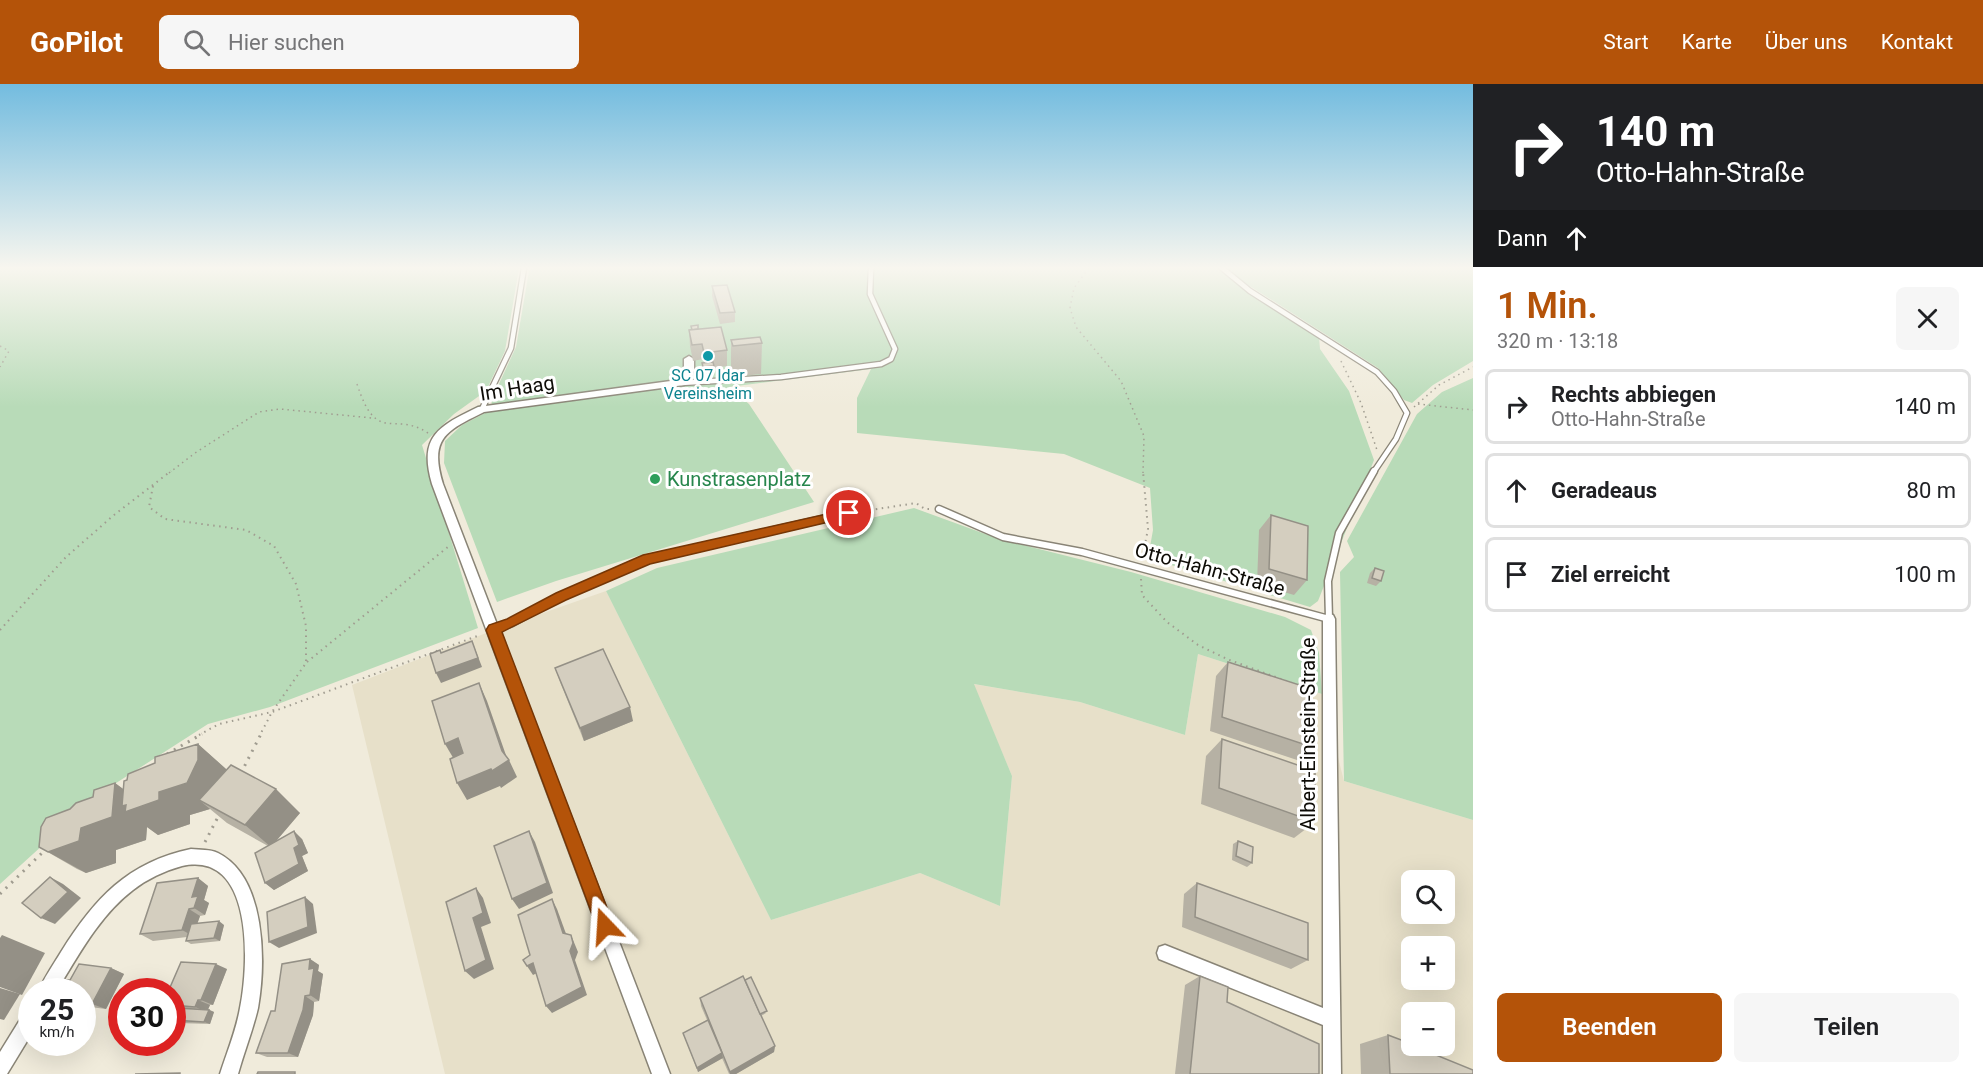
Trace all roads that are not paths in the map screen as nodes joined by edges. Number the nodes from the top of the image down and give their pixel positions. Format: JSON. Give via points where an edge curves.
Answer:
{"nodes":[{"id":1,"x":516,"y":314,"type":"edge"},
{"id":2,"x":879,"y":314,"type":"edge"},
{"id":3,"x":1287,"y":314,"type":"edge"},
{"id":4,"x":689,"y":359,"type":"dead end"},
{"id":5,"x":681,"y":383,"type":"junction"},
{"id":6,"x":482,"y":409,"type":"junction"},
{"id":7,"x":939,"y":509,"type":"road end"},
{"id":8,"x":849,"y":513,"type":"road end"},
{"id":9,"x":1329,"y":620,"type":"junction"},
{"id":10,"x":494,"y":630,"type":"junction"},
{"id":11,"x":1165,"y":953,"type":"dead end"},
{"id":12,"x":54,"y":978,"type":"edge"},
{"id":13,"x":1331,"y":1020,"type":"junction"},
{"id":14,"x":18,"y":1039,"type":"edge"},
{"id":15,"x":0,"y":1069,"type":"edge"},
{"id":16,"x":229,"y":1074,"type":"edge"},
{"id":17,"x":661,"y":1074,"type":"edge"},
{"id":18,"x":1332,"y":1074,"type":"edge"}],
"edges":[{"from":1,"to":6,"type":"lane","via":[[511,348]]},
{"from":2,"to":5,"type":"lane","via":[[895,349],[891,359],[881,364],[781,377]]},
{"from":3,"to":9,"type":"lane","name":"Albert-Einstein-Straße","via":[[1377,372],[1407,413],[1339,533],[1328,581]]},
{"from":4,"to":5,"type":"street","via":[[689,371]]},
{"from":5,"to":6,"type":"street","name":"Im Haag"},
{"from":6,"to":10,"type":"street","name":"Im Haag","via":[[456,420],[436,438],[431,467]]},
{"from":7,"to":9,"type":"lane","name":"Otto-Hahn-Straße","via":[[1003,537],[1082,552]]},
{"from":8,"to":10,"type":"lane","via":[[647,559]]},
{"from":9,"to":13,"type":"street","name":"Albert-Einstein-Straße"},
{"from":10,"to":17,"type":"street"},
{"from":11,"to":13,"type":"street"},
{"from":12,"to":16,"type":"street","via":[[112,898],[140,875],[168,861],[197,856],[216,859],[234,872],[248,902],[253,957],[249,1008]]},
{"from":13,"to":18,"type":"street","name":"Albert-Einstein-Straße"},
{"from":14,"to":15,"type":"street"}]}
